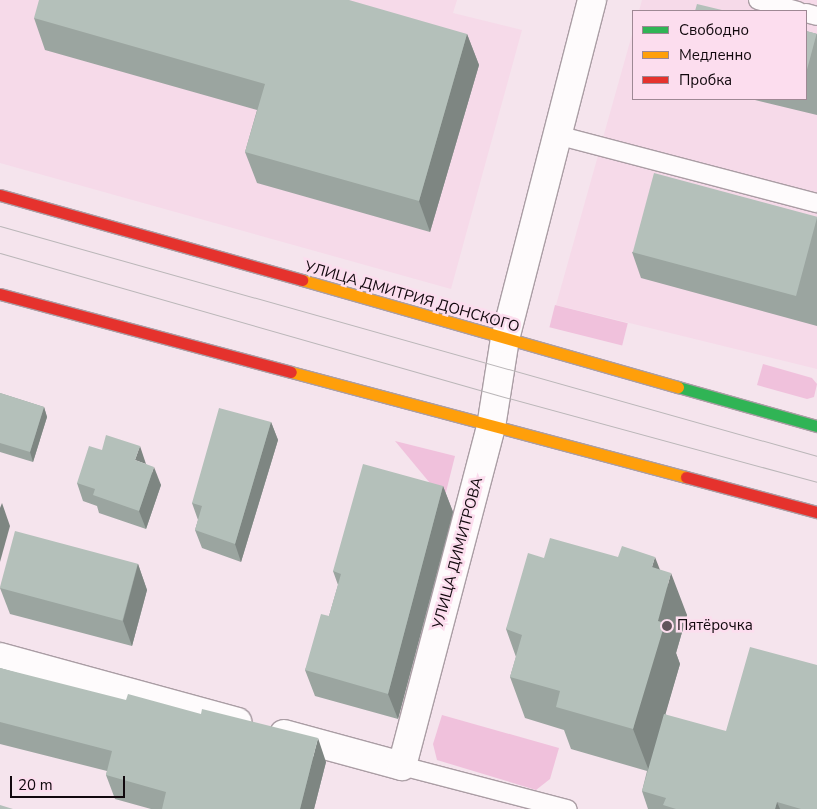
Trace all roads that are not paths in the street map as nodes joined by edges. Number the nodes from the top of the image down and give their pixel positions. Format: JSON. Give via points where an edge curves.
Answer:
{"nodes":[{"id":1,"x":592,"y":0,"type":"edge"},
{"id":2,"x":758,"y":0,"type":"edge"},
{"id":3,"x":794,"y":10,"type":"edge"},
{"id":4,"x":557,"y":135,"type":"junction"},
{"id":5,"x":0,"y":195,"type":"edge"},
{"id":6,"x":817,"y":203,"type":"edge"},
{"id":7,"x":0,"y":294,"type":"edge"},
{"id":8,"x":505,"y":339,"type":"junction"},
{"id":9,"x":817,"y":426,"type":"edge"},
{"id":10,"x":492,"y":427,"type":"junction"},
{"id":11,"x":817,"y":512,"type":"edge"},
{"id":12,"x":0,"y":657,"type":"edge"},
{"id":13,"x":402,"y":766,"type":"junction"},
{"id":14,"x":567,"y":809,"type":"edge"}],
"edges":[{"from":1,"to":4,"type":"street","name":"УЛИЦА ДИМИТРОВА"},
{"from":2,"to":3,"type":"lane"},
{"from":4,"to":6,"type":"lane"},
{"from":4,"to":8,"type":"street","name":"УЛИЦА ДИМИТРОВА"},
{"from":5,"to":8,"type":"street","name":"УЛИЦА ДМИТРИЯ ДОНСКОГО"},
{"from":7,"to":10,"type":"street"},
{"from":8,"to":9,"type":"street","name":"УЛИЦА ДМИТРИЯ ДОНСКОГО"},
{"from":8,"to":10,"type":"street","name":"УЛИЦА ДИМИТРОВА"},
{"from":10,"to":11,"type":"street"},
{"from":10,"to":13,"type":"street","name":"УЛИЦА ДИМИТРОВА"},
{"from":12,"to":13,"type":"street"},
{"from":13,"to":14,"type":"lane"}]}
